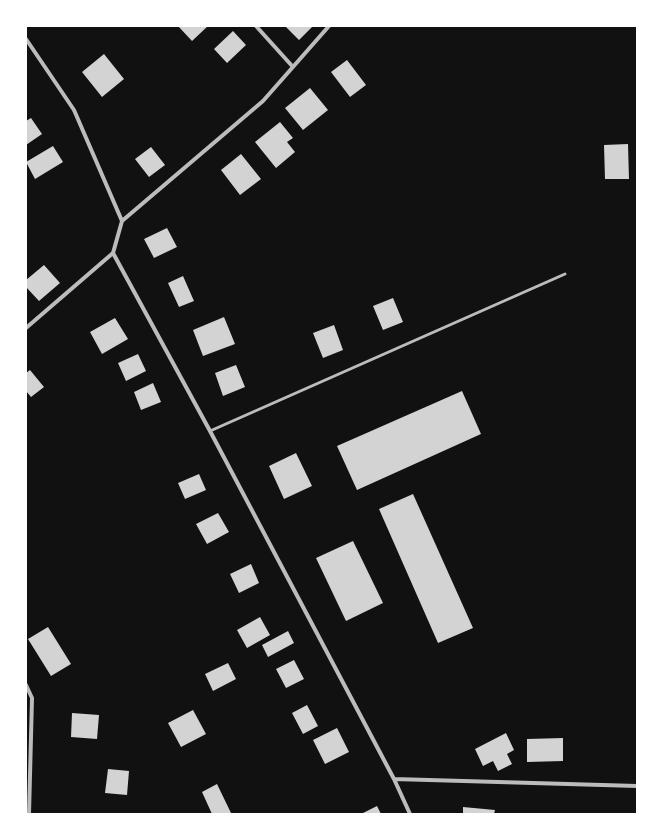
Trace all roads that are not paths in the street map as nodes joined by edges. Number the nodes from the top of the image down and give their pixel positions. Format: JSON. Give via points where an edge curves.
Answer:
{"nodes":[{"id":1,"x":256,"y":26,"type":"edge"},
{"id":2,"x":329,"y":26,"type":"edge"},
{"id":3,"x":26,"y":39,"type":"edge"},
{"id":4,"x":293,"y":67,"type":"junction"},
{"id":5,"x":122,"y":221,"type":"junction"},
{"id":6,"x":113,"y":253,"type":"junction"},
{"id":7,"x":565,"y":274,"type":"dead end"},
{"id":8,"x":26,"y":328,"type":"edge"},
{"id":9,"x":210,"y":431,"type":"junction"},
{"id":10,"x":26,"y":685,"type":"edge"},
{"id":11,"x":394,"y":779,"type":"junction"},
{"id":12,"x":637,"y":786,"type":"edge"},
{"id":13,"x":29,"y":814,"type":"edge"},
{"id":14,"x":410,"y":814,"type":"edge"}],
"edges":[{"from":1,"to":4,"type":"street"},
{"from":2,"to":4,"type":"street"},
{"from":3,"to":5,"type":"street","via":[[74,110]]},
{"from":4,"to":5,"type":"street","via":[[263,101]]},
{"from":5,"to":6,"type":"street"},
{"from":6,"to":8,"type":"street"},
{"from":6,"to":9,"type":"street"},
{"from":7,"to":9,"type":"lane"},
{"from":9,"to":11,"type":"street"},
{"from":10,"to":13,"type":"street","via":[[32,698]]},
{"from":11,"to":12,"type":"street"},
{"from":11,"to":14,"type":"street"}]}
